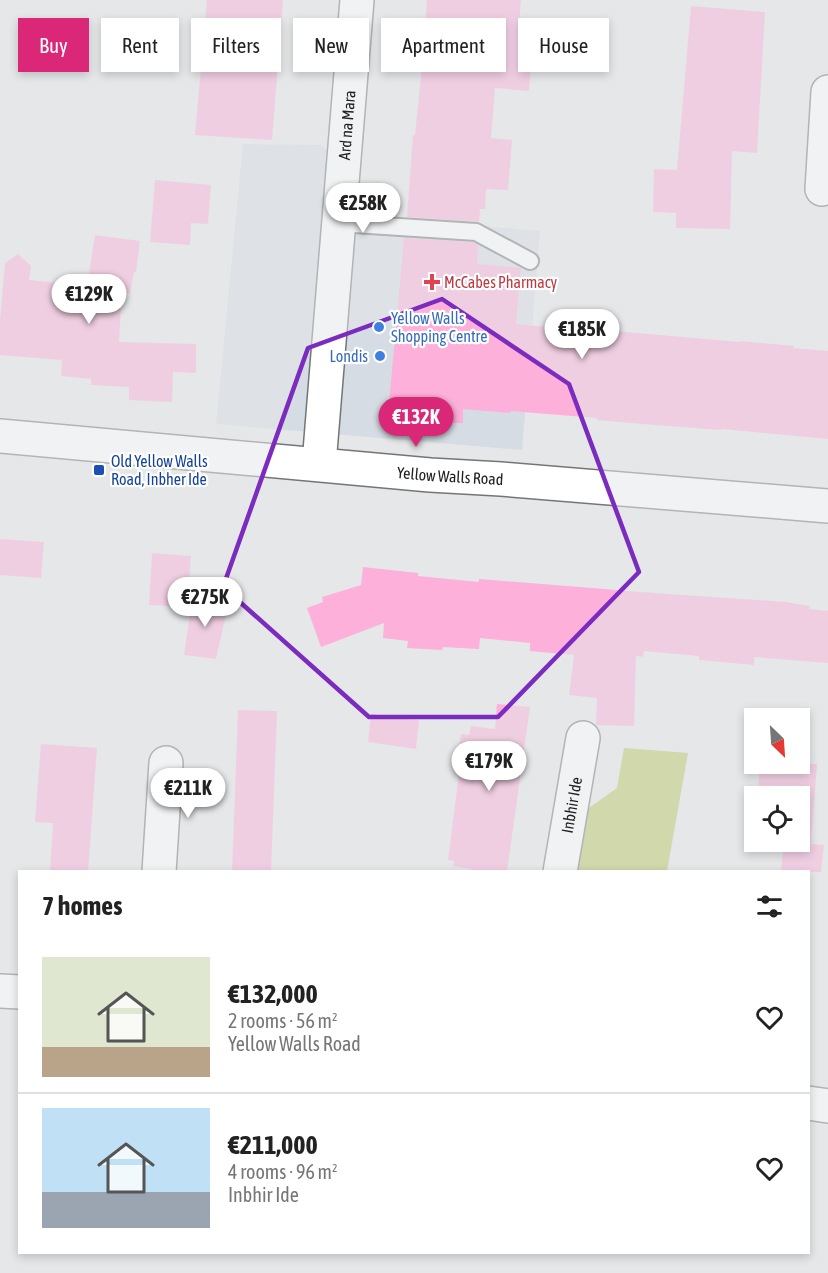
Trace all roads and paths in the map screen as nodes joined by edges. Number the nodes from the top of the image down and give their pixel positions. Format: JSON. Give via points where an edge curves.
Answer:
{"nodes":[{"id":1,"x":357,"y":0,"type":"edge"},
{"id":2,"x":828,"y":92,"type":"edge"},
{"id":3,"x":822,"y":189,"type":"dead end"},
{"id":4,"x":339,"y":223,"type":"junction"},
{"id":5,"x":530,"y":261,"type":"dead end"},
{"id":6,"x":0,"y":436,"type":"edge"},
{"id":7,"x":319,"y":464,"type":"junction"},
{"id":8,"x":828,"y":506,"type":"edge"},
{"id":9,"x":583,"y":738,"type":"dead end"},
{"id":10,"x":166,"y":764,"type":"dead end"},
{"id":11,"x":159,"y":870,"type":"edge"},
{"id":12,"x":560,"y":870,"type":"edge"},
{"id":13,"x":0,"y":991,"type":"edge"},
{"id":14,"x":18,"y":992,"type":"edge"},
{"id":15,"x":810,"y":1103,"type":"edge"},
{"id":16,"x":828,"y":1106,"type":"edge"}],
"edges":[{"from":1,"to":4,"type":"street","name":"Ard na Mara"},
{"from":2,"to":3,"type":"street"},
{"from":4,"to":5,"type":"lane","via":[[476,232]]},
{"from":4,"to":7,"type":"street","name":"Ard na Mara"},
{"from":6,"to":7,"type":"street","name":"Yellow Walls Road"},
{"from":7,"to":8,"type":"street","name":"Yellow Walls Road"},
{"from":9,"to":12,"type":"street","name":"Inbhir Ide"},
{"from":10,"to":11,"type":"street"},
{"from":13,"to":14,"type":"street"},
{"from":15,"to":16,"type":"street"}]}
